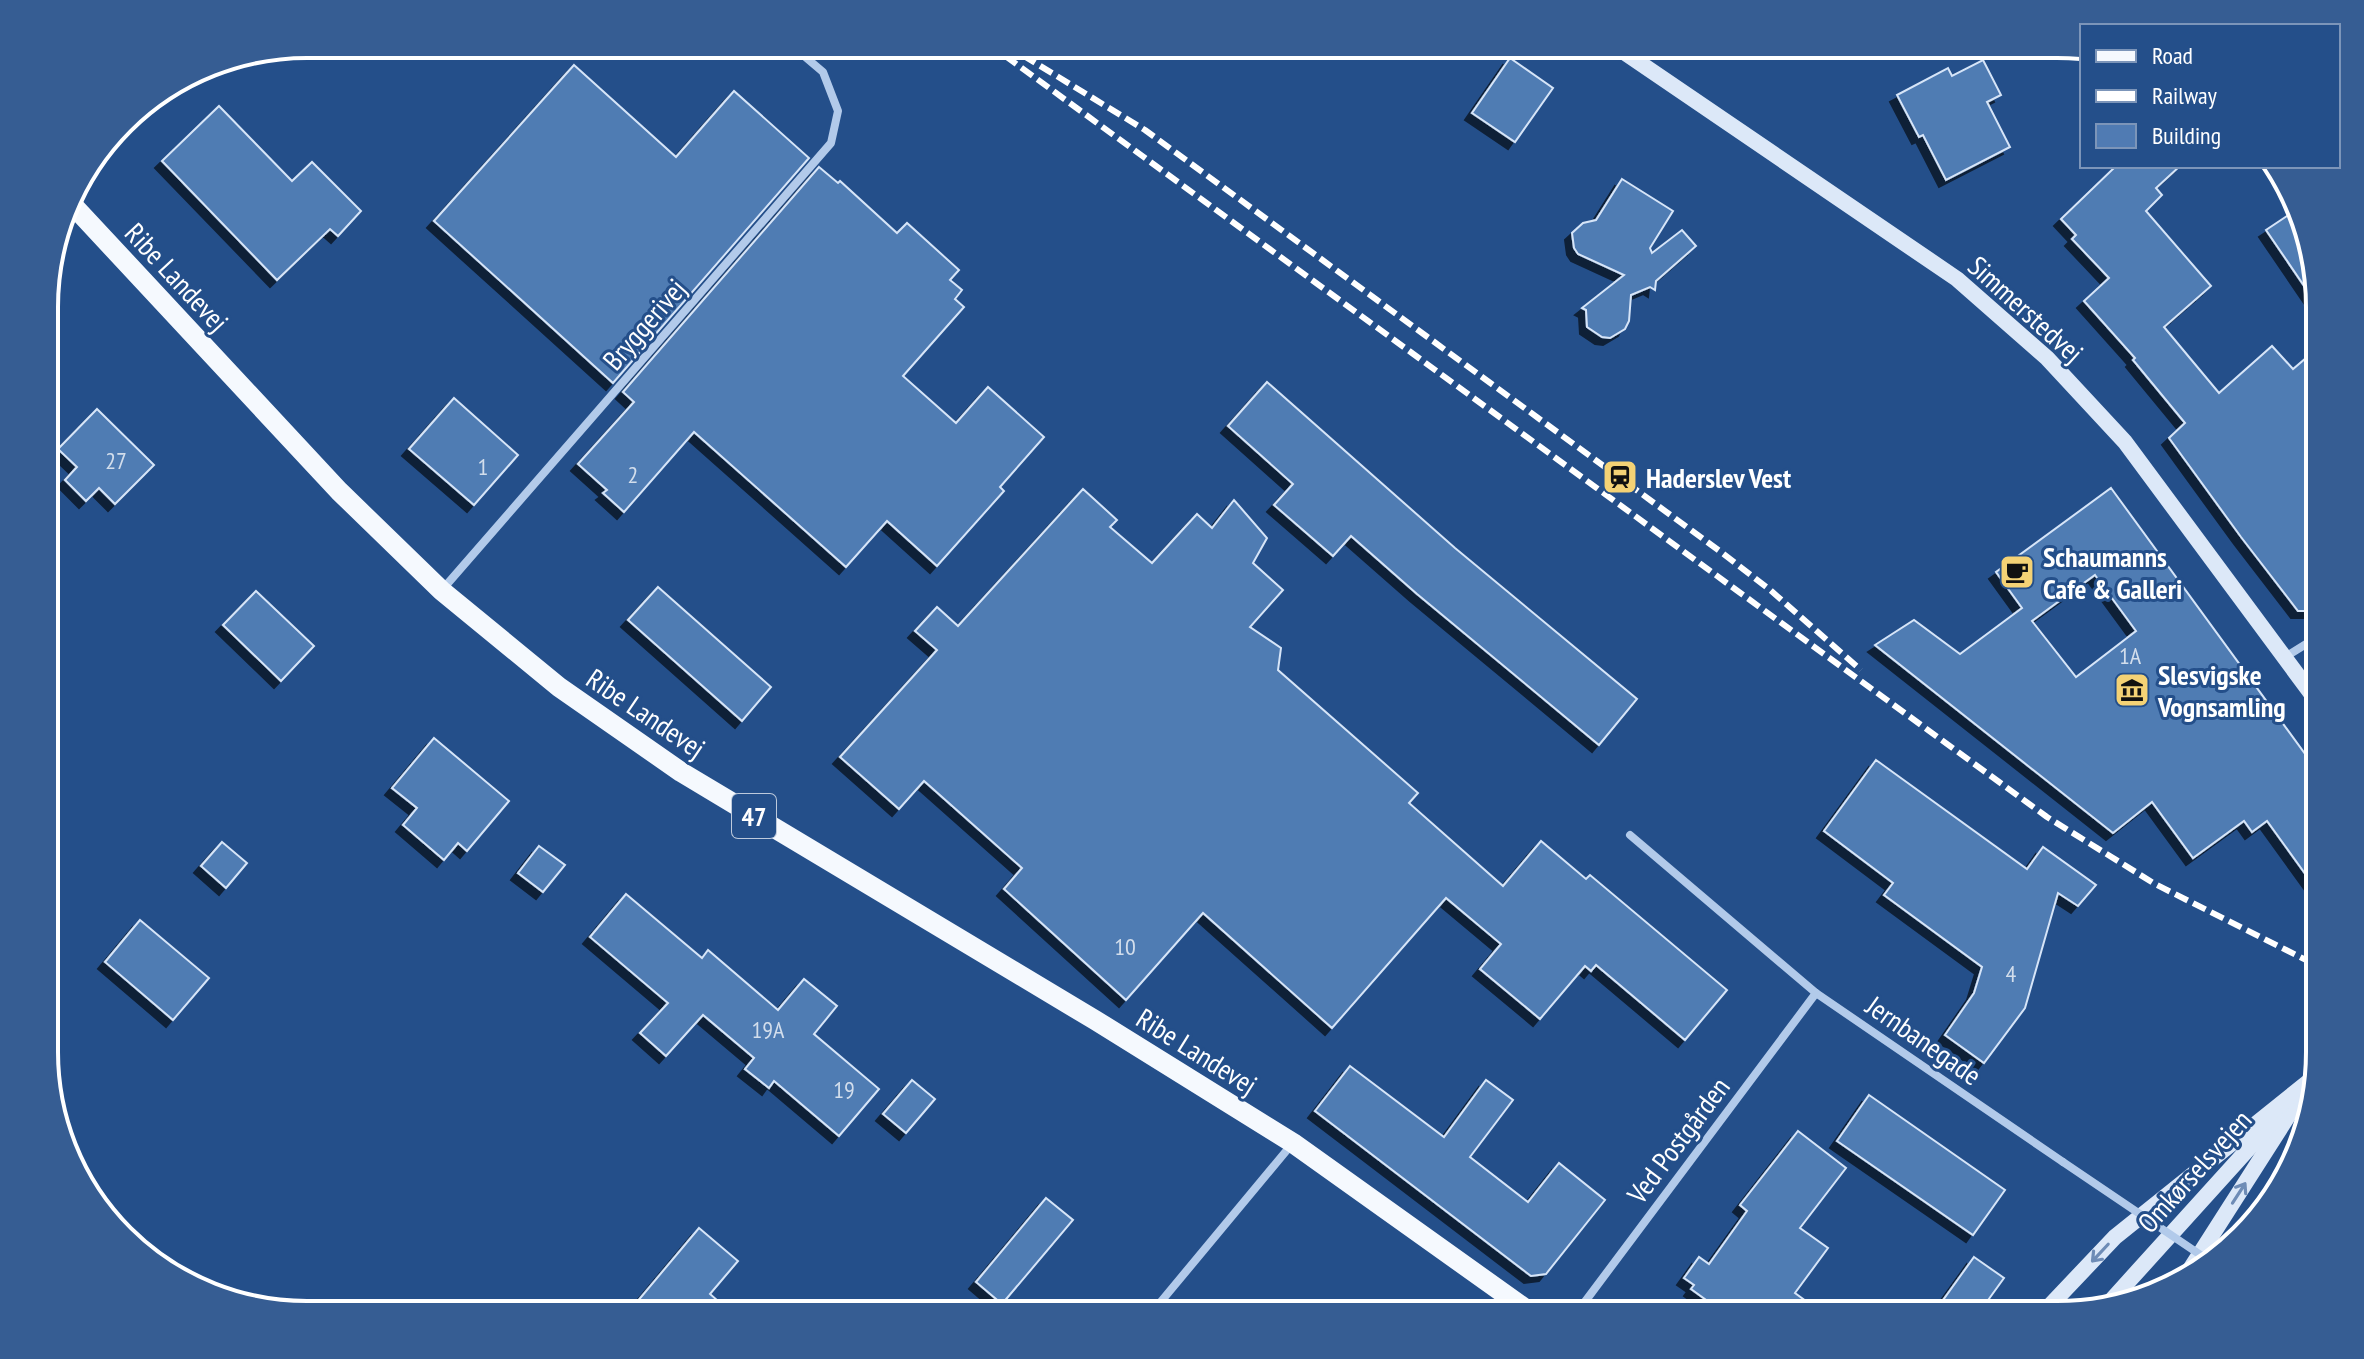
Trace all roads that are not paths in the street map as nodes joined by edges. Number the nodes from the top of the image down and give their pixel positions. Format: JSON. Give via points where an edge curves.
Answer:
{"nodes":[{"id":1,"x":1633,"y":58,"type":"edge"},
{"id":2,"x":807,"y":59,"type":"edge"},
{"id":3,"x":77,"y":210,"type":"edge"},
{"id":4,"x":442,"y":591,"type":"junction"},
{"id":5,"x":2305,"y":645,"type":"edge"},
{"id":6,"x":2285,"y":657,"type":"junction"},
{"id":7,"x":2305,"y":685,"type":"edge"},
{"id":8,"x":1630,"y":835,"type":"dead end"},
{"id":9,"x":1816,"y":993,"type":"junction"},
{"id":10,"x":2304,"y":1085,"type":"edge"},
{"id":11,"x":2303,"y":1089,"type":"edge"},
{"id":12,"x":2302,"y":1096,"type":"edge"},
{"id":13,"x":1293,"y":1143,"type":"junction"},
{"id":14,"x":2201,"y":1255,"type":"edge"},
{"id":15,"x":2198,"y":1257,"type":"edge"},
{"id":16,"x":2118,"y":1293,"type":"edge"},
{"id":17,"x":1513,"y":1300,"type":"edge"},
{"id":18,"x":1586,"y":1300,"type":"edge"},
{"id":19,"x":2055,"y":1300,"type":"edge"},
{"id":20,"x":1162,"y":1301,"type":"edge"}],
"edges":[{"from":1,"to":6,"type":"street","name":"Simmerstedvej","via":[[1957,279],[2047,358],[2125,442]]},
{"from":2,"to":4,"type":"street","name":"Bryggerivej","via":[[823,72],[838,111],[831,143]]},
{"from":3,"to":4,"type":"main road","name":"Ribe Landevej","number":"47","via":[[339,491]]},
{"from":4,"to":13,"type":"main road","name":"Ribe Landevej","number":"47","via":[[559,687],[681,772]]},
{"from":5,"to":6,"type":"street"},
{"from":6,"to":7,"type":"street","name":"Simmerstedvej"},
{"from":8,"to":9,"type":"street","name":"Jernbanegade"},
{"from":9,"to":14,"type":"street","name":"Jernbanegade","bridge":true},
{"from":9,"to":18,"type":"street","name":"Ved Postgården"},
{"from":10,"to":19,"type":"street","one_way":true,"via":[[2115,1237]]},
{"from":11,"to":16,"type":"street","name":"Omkørselsvejen"},
{"from":15,"to":12,"type":"street","one_way":true},
{"from":13,"to":17,"type":"main road","name":"Ribe Landevej","number":"47"},
{"from":13,"to":20,"type":"street"}]}
